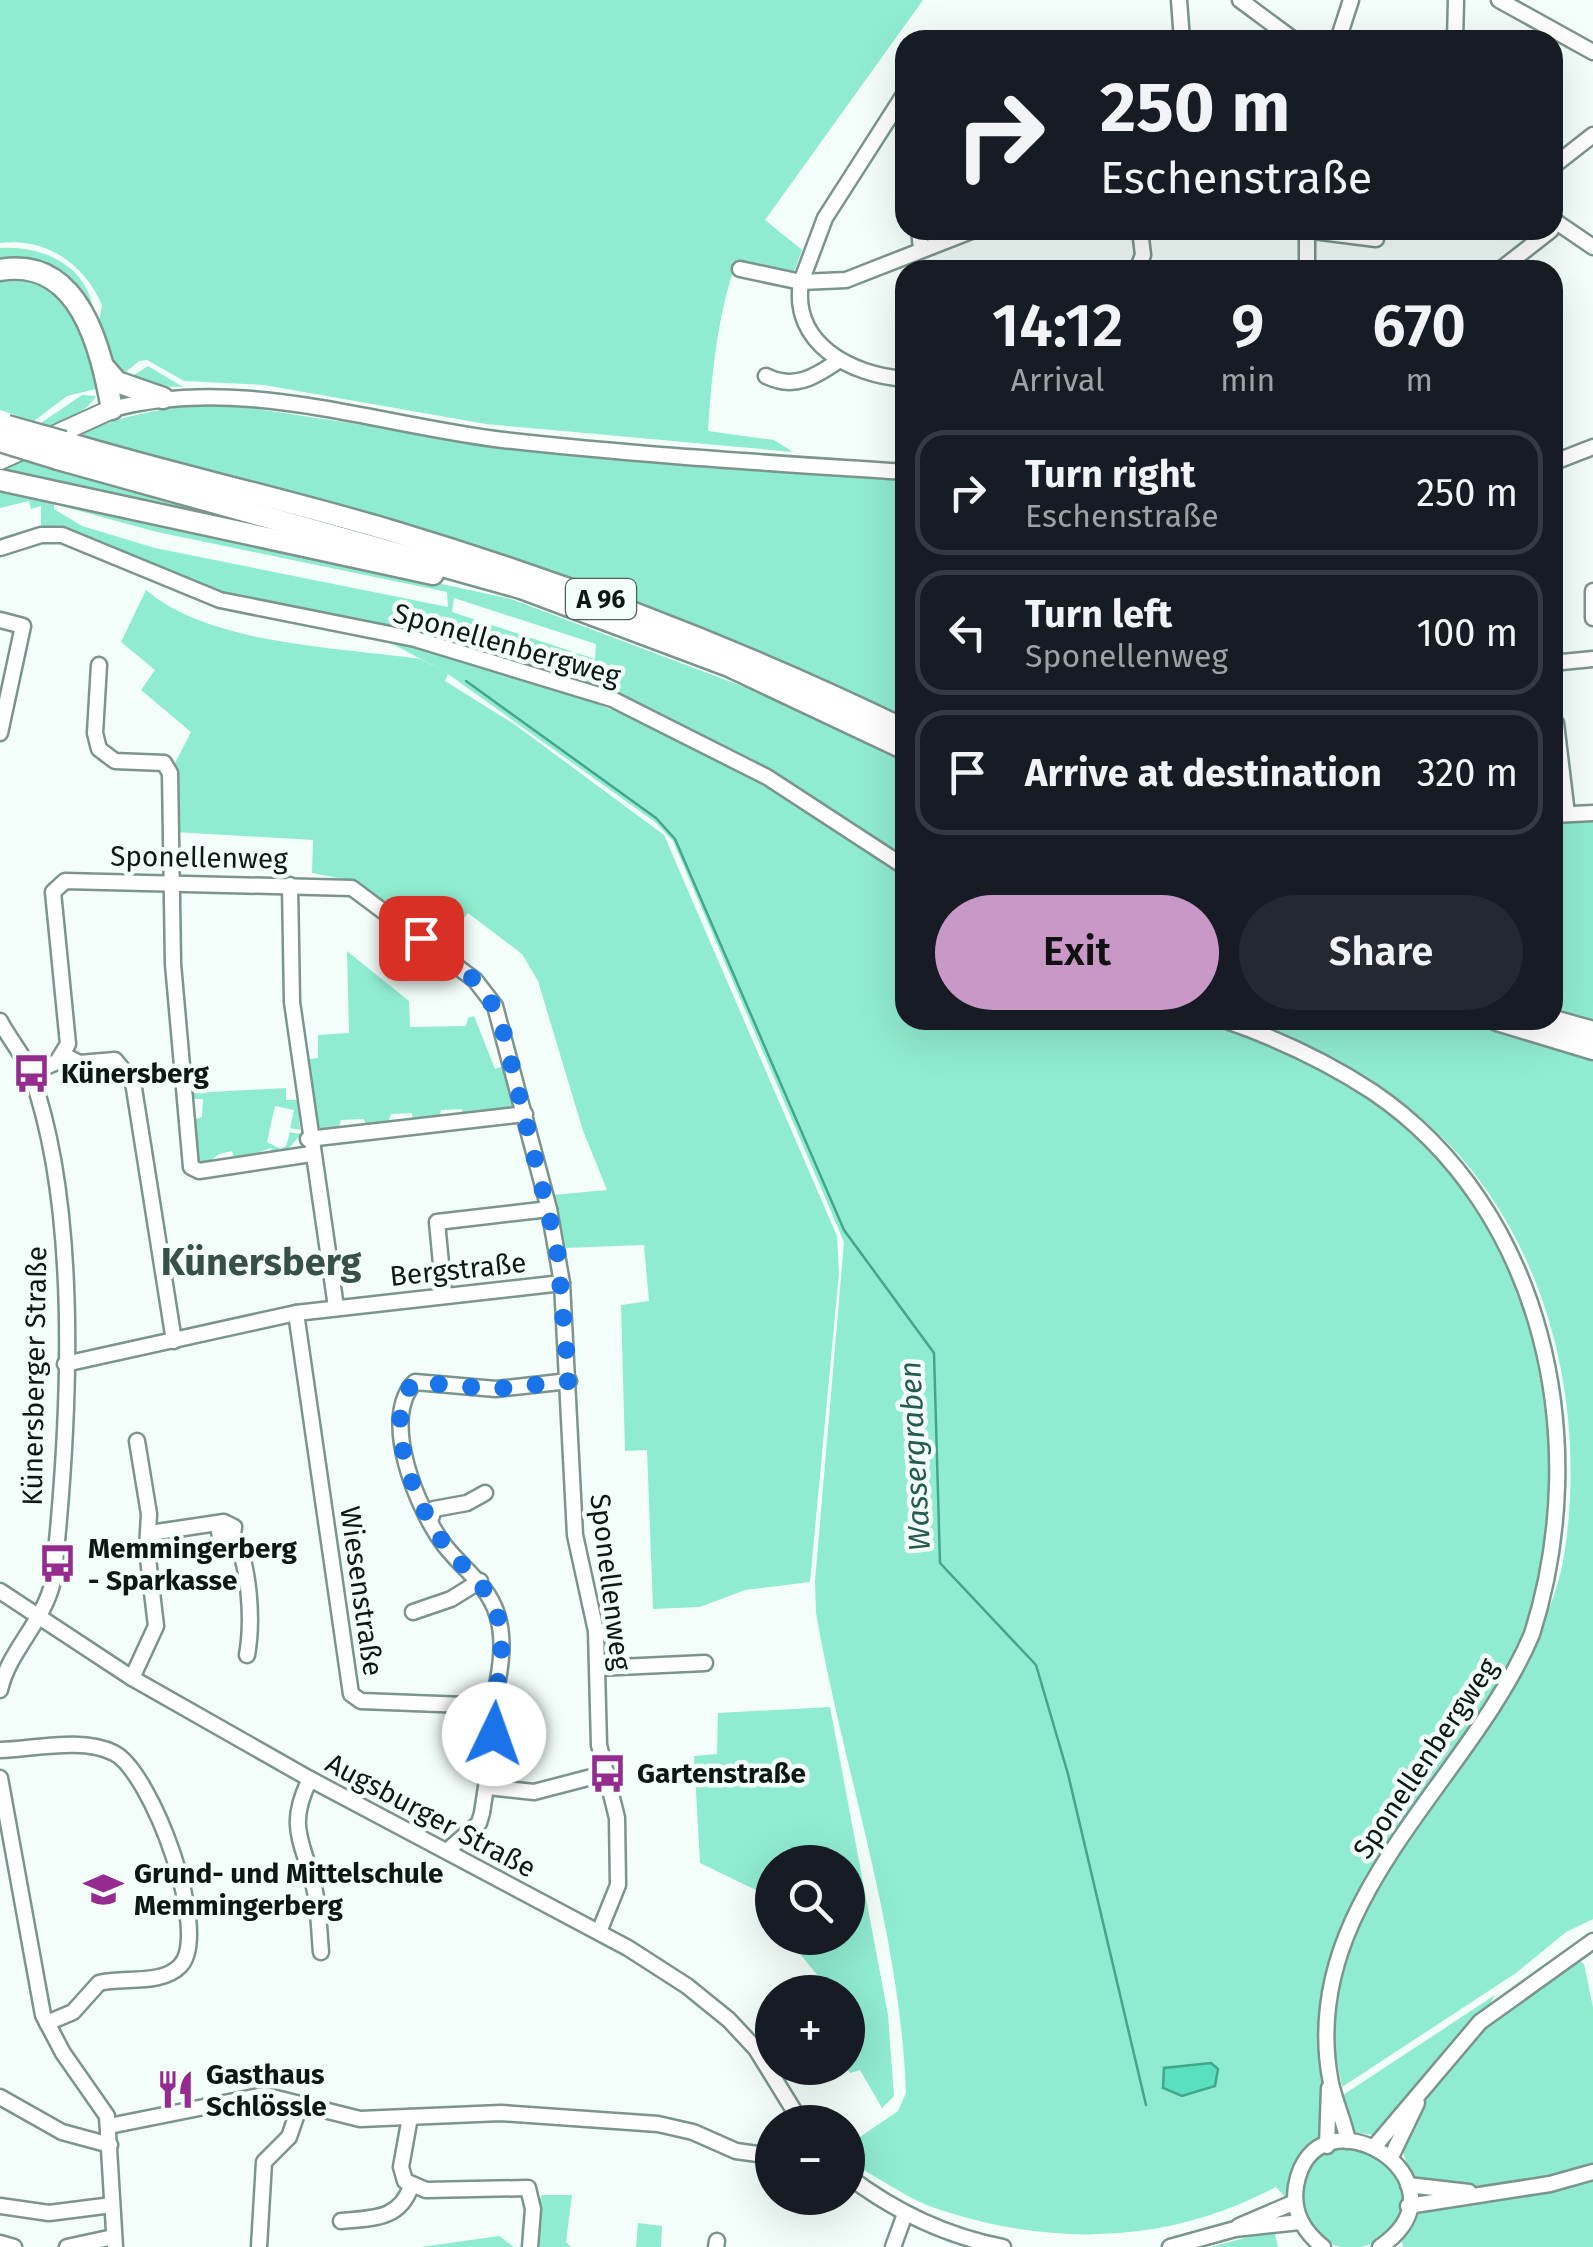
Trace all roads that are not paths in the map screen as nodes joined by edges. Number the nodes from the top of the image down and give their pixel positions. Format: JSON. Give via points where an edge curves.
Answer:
{"nodes":[{"id":1,"x":1179,"y":0,"type":"edge"},
{"id":2,"x":1240,"y":0,"type":"edge"},
{"id":3,"x":1350,"y":0,"type":"edge"},
{"id":4,"x":1456,"y":0,"type":"edge"},
{"id":5,"x":1500,"y":0,"type":"edge"},
{"id":6,"x":1181,"y":30,"type":"edge"},
{"id":7,"x":1280,"y":30,"type":"edge"},
{"id":8,"x":1341,"y":30,"type":"edge"},
{"id":9,"x":1455,"y":30,"type":"edge"},
{"id":10,"x":1554,"y":30,"type":"edge"},
{"id":11,"x":1563,"y":35,"type":"edge"},
{"id":12,"x":1593,"y":52,"type":"edge"},
{"id":13,"x":895,"y":109,"type":"edge"},
{"id":14,"x":1593,"y":135,"type":"edge"},
{"id":15,"x":1563,"y":158,"type":"edge"},
{"id":16,"x":1563,"y":228,"type":"edge"},
{"id":17,"x":1589,"y":238,"type":"edge"},
{"id":18,"x":921,"y":240,"type":"edge"},
{"id":19,"x":945,"y":240,"type":"edge"},
{"id":20,"x":1536,"y":240,"type":"edge"},
{"id":21,"x":922,"y":248,"type":"junction"},
{"id":22,"x":1512,"y":260,"type":"edge"},
{"id":23,"x":0,"y":270,"type":"edge"},
{"id":24,"x":740,"y":270,"type":"dead end"},
{"id":25,"x":802,"y":282,"type":"junction"},
{"id":26,"x":838,"y":361,"type":"junction"},
{"id":27,"x":102,"y":364,"type":"junction"},
{"id":28,"x":766,"y":376,"type":"dead end"},
{"id":29,"x":895,"y":376,"type":"edge"},
{"id":30,"x":163,"y":398,"type":"junction"},
{"id":31,"x":112,"y":409,"type":"junction"},
{"id":32,"x":5,"y":425,"type":"edge"},
{"id":33,"x":1593,"y":447,"type":"edge"},
{"id":34,"x":67,"y":450,"type":"junction"},
{"id":35,"x":1563,"y":458,"type":"edge"},
{"id":36,"x":0,"y":460,"type":"edge"},
{"id":37,"x":895,"y":471,"type":"edge"},
{"id":38,"x":0,"y":480,"type":"edge"},
{"id":39,"x":4,"y":546,"type":"edge"},
{"id":40,"x":521,"y":588,"type":"junction"},
{"id":41,"x":1593,"y":591,"type":"edge"},
{"id":42,"x":1593,"y":618,"type":"edge"},
{"id":43,"x":0,"y":620,"type":"edge"},
{"id":44,"x":1593,"y":659,"type":"edge"},
{"id":45,"x":1563,"y":663,"type":"edge"},
{"id":46,"x":100,"y":666,"type":"dead end"},
{"id":47,"x":895,"y":725,"type":"edge"},
{"id":48,"x":0,"y":733,"type":"edge"},
{"id":49,"x":895,"y":744,"type":"edge"},
{"id":50,"x":1593,"y":813,"type":"edge"},
{"id":51,"x":1563,"y":815,"type":"edge"},
{"id":52,"x":895,"y":860,"type":"edge"},
{"id":53,"x":169,"y":880,"type":"junction"},
{"id":54,"x":290,"y":885,"type":"junction"},
{"id":55,"x":0,"y":1021,"type":"edge"},
{"id":56,"x":1563,"y":1024,"type":"edge"},
{"id":57,"x":1249,"y":1030,"type":"edge"},
{"id":58,"x":1531,"y":1030,"type":"edge"},
{"id":59,"x":1593,"y":1032,"type":"edge"},
{"id":60,"x":1593,"y":1048,"type":"edge"},
{"id":61,"x":64,"y":1056,"type":"junction"},
{"id":62,"x":30,"y":1073,"type":"junction"},
{"id":63,"x":525,"y":1114,"type":"junction"},
{"id":64,"x":309,"y":1146,"type":"junction"},
{"id":65,"x":549,"y":1209,"type":"junction"},
{"id":66,"x":562,"y":1283,"type":"junction"},
{"id":67,"x":444,"y":1295,"type":"junction"},
{"id":68,"x":336,"y":1307,"type":"junction"},
{"id":69,"x":296,"y":1313,"type":"junction"},
{"id":70,"x":174,"y":1341,"type":"junction"},
{"id":71,"x":65,"y":1364,"type":"junction"},
{"id":72,"x":569,"y":1381,"type":"junction"},
{"id":73,"x":137,"y":1441,"type":"dead end"},
{"id":74,"x":485,"y":1493,"type":"dead end"},
{"id":75,"x":430,"y":1522,"type":"junction"},
{"id":76,"x":150,"y":1532,"type":"junction"},
{"id":77,"x":480,"y":1581,"type":"junction"},
{"id":78,"x":0,"y":1591,"type":"edge"},
{"id":79,"x":412,"y":1612,"type":"dead end"},
{"id":80,"x":38,"y":1619,"type":"junction"},
{"id":81,"x":247,"y":1654,"type":"dead end"},
{"id":82,"x":704,"y":1663,"type":"dead end"},
{"id":83,"x":598,"y":1668,"type":"junction"},
{"id":84,"x":132,"y":1678,"type":"junction"},
{"id":85,"x":0,"y":1690,"type":"edge"},
{"id":86,"x":491,"y":1706,"type":"junction"},
{"id":87,"x":0,"y":1750,"type":"edge"},
{"id":88,"x":607,"y":1773,"type":"junction"},
{"id":89,"x":0,"y":1778,"type":"edge"},
{"id":90,"x":310,"y":1779,"type":"junction"},
{"id":91,"x":488,"y":1787,"type":"junction"},
{"id":92,"x":448,"y":1850,"type":"junction"},
{"id":93,"x":599,"y":1932,"type":"junction"},
{"id":94,"x":1593,"y":1941,"type":"edge"},
{"id":95,"x":321,"y":1952,"type":"dead end"},
{"id":96,"x":47,"y":2023,"type":"junction"},
{"id":97,"x":1330,"y":2082,"type":"junction"},
{"id":98,"x":0,"y":2096,"type":"edge"},
{"id":99,"x":1419,"y":2098,"type":"junction"},
{"id":100,"x":792,"y":2105,"type":"edge"},
{"id":101,"x":300,"y":2106,"type":"junction"},
{"id":102,"x":410,"y":2117,"type":"junction"},
{"id":103,"x":109,"y":2126,"type":"junction"},
{"id":104,"x":1348,"y":2141,"type":"junction"},
{"id":105,"x":110,"y":2146,"type":"junction"},
{"id":106,"x":1327,"y":2146,"type":"junction"},
{"id":107,"x":1376,"y":2146,"type":"junction"},
{"id":108,"x":755,"y":2154,"type":"edge"},
{"id":109,"x":1391,"y":2156,"type":"junction"},
{"id":110,"x":1593,"y":2172,"type":"edge"},
{"id":111,"x":410,"y":2186,"type":"junction"},
{"id":112,"x":1408,"y":2186,"type":"junction"},
{"id":113,"x":865,"y":2187,"type":"edge"},
{"id":114,"x":1479,"y":2193,"type":"junction"},
{"id":115,"x":1295,"y":2202,"type":"junction"},
{"id":116,"x":112,"y":2205,"type":"junction"},
{"id":117,"x":0,"y":2206,"type":"edge"},
{"id":118,"x":1408,"y":2206,"type":"junction"},
{"id":119,"x":905,"y":2214,"type":"junction"},
{"id":120,"x":341,"y":2222,"type":"dead end"},
{"id":121,"x":1300,"y":2222,"type":"junction"},
{"id":122,"x":1234,"y":2230,"type":"junction"},
{"id":123,"x":114,"y":2242,"type":"edge"},
{"id":124,"x":0,"y":2243,"type":"edge"},
{"id":125,"x":1389,"y":2244,"type":"edge"},
{"id":126,"x":1187,"y":2245,"type":"edge"},
{"id":127,"x":14,"y":2247,"type":"edge"},
{"id":128,"x":67,"y":2247,"type":"edge"},
{"id":129,"x":259,"y":2247,"type":"edge"},
{"id":130,"x":530,"y":2247,"type":"edge"},
{"id":131,"x":893,"y":2247,"type":"edge"},
{"id":132,"x":1003,"y":2247,"type":"edge"},
{"id":133,"x":1170,"y":2247,"type":"edge"},
{"id":134,"x":1323,"y":2247,"type":"edge"}],
"edges":[{"from":1,"to":6,"type":"street"},
{"from":2,"to":7,"type":"street"},
{"from":3,"to":8,"type":"street"},
{"from":4,"to":9,"type":"street"},
{"from":5,"to":10,"type":"street"},
{"from":11,"to":12,"type":"street"},
{"from":13,"to":25,"type":"street","via":[[825,218]]},
{"from":14,"to":15,"type":"street"},
{"from":16,"to":17,"type":"street"},
{"from":18,"to":21,"type":"street"},
{"from":19,"to":21,"type":"street"},
{"from":20,"to":22,"type":"street"},
{"from":21,"to":25,"type":"street","via":[[846,280]]},
{"from":23,"to":27,"type":"highway","via":[[43,274],[71,293]]},
{"from":24,"to":25,"type":"street"},
{"from":25,"to":26,"type":"street","via":[[807,326]]},
{"from":26,"to":28,"type":"street","via":[[800,382]]},
{"from":26,"to":29,"type":"street"},
{"from":27,"to":30,"type":"highway","via":[[117,382]]},
{"from":27,"to":31,"type":"highway"},
{"from":30,"to":31,"type":"street"},
{"from":30,"to":37,"type":"street","via":[[245,397],[498,439]]},
{"from":31,"to":36,"type":"main road"},
{"from":32,"to":34,"type":"highway","number":"A 96","bridge":true},
{"from":33,"to":35,"type":"street"},
{"from":34,"to":40,"type":"highway","number":"A 96"},
{"from":34,"to":47,"type":"highway","number":"A 96","via":[[360,522],[582,592],[774,668]]},
{"from":38,"to":40,"type":"highway","number":"A 96"},
{"from":39,"to":52,"type":"street","name":"Sponellenbergweg","via":[[62,535],[220,600],[415,639],[612,700],[767,777]]},
{"from":40,"to":49,"type":"highway","number":"A 96","via":[[729,666]]},
{"from":41,"to":42,"type":"street"},
{"from":43,"to":48,"type":"street","via":[[23,626]]},
{"from":44,"to":45,"type":"street"},
{"from":46,"to":53,"type":"street","via":[[99,749],[115,760],[168,767]]},
{"from":50,"to":51,"type":"street"},
{"from":53,"to":54,"type":"street","name":"Sponellenweg"},
{"from":53,"to":61,"type":"street","name":"Sponellenweg","via":[[55,886],[69,1026]]},
{"from":53,"to":64,"type":"street","via":[[192,1167],[199,1172]]},
{"from":54,"to":63,"type":"street","name":"Sponellenweg","via":[[352,888],[481,985],[500,1018]]},
{"from":54,"to":64,"type":"street","via":[[292,1002]]},
{"from":55,"to":62,"type":"street","name":"Künersberger Straße"},
{"from":56,"to":59,"type":"highway"},
{"from":57,"to":97,"type":"street","name":"Sponellenbergweg","via":[[1374,1093],[1464,1176],[1503,1228],[1531,1284],[1556,1359],[1566,1428],[1563,1522],[1542,1610],[1502,1693],[1408,1824],[1357,1910],[1334,1983]]},
{"from":58,"to":60,"type":"highway"},
{"from":61,"to":62,"type":"street"},
{"from":61,"to":70,"type":"street","via":[[79,1063],[115,1060],[129,1072]]},
{"from":62,"to":71,"type":"street","name":"Künersberger Straße","via":[[59,1220]]},
{"from":63,"to":64,"type":"street"},
{"from":63,"to":65,"type":"street","name":"Sponellenweg"},
{"from":64,"to":68,"type":"street"},
{"from":65,"to":66,"type":"street","name":"Sponellenweg"},
{"from":65,"to":67,"type":"street","via":[[438,1222]]},
{"from":66,"to":67,"type":"street","name":"Bergstraße"},
{"from":66,"to":72,"type":"street","name":"Sponellenweg"},
{"from":67,"to":68,"type":"street","name":"Bergstraße"},
{"from":68,"to":69,"type":"street","name":"Bergstraße"},
{"from":69,"to":70,"type":"street","name":"Bergstraße"},
{"from":69,"to":86,"type":"street","name":"Wiesenstraße","via":[[351,1694],[362,1702]]},
{"from":70,"to":71,"type":"street","name":"Bergstraße"},
{"from":71,"to":80,"type":"street","name":"Künersberger Straße","via":[[55,1566]]},
{"from":72,"to":75,"type":"street","via":[[496,1389],[414,1382],[404,1392],[400,1428],[408,1470]]},
{"from":72,"to":83,"type":"street","name":"Sponellenweg","via":[[574,1534]]},
{"from":73,"to":76,"type":"street"},
{"from":74,"to":75,"type":"street","via":[[434,1509]]},
{"from":75,"to":77,"type":"street"},
{"from":76,"to":81,"type":"street","via":[[218,1526],[220,1537],[232,1535],[244,1580]]},
{"from":76,"to":84,"type":"street","via":[[156,1632]]},
{"from":77,"to":79,"type":"street"},
{"from":77,"to":86,"type":"street","via":[[500,1625]]},
{"from":78,"to":80,"type":"street","name":"Augsburger Straße"},
{"from":80,"to":84,"type":"street","name":"Augsburger Straße"},
{"from":80,"to":85,"type":"street","name":"Künersberger Straße"},
{"from":82,"to":83,"type":"street"},
{"from":83,"to":88,"type":"street","name":"Sponellenweg","via":[[598,1738]]},
{"from":84,"to":90,"type":"street","name":"Augsburger Straße"},
{"from":86,"to":91,"type":"street"},
{"from":87,"to":96,"type":"street","via":[[98,1748],[132,1766],[175,1854],[190,1937],[177,1970],[100,1982],[74,2012]]},
{"from":88,"to":91,"type":"street","via":[[534,1792]]},
{"from":88,"to":93,"type":"street","name":"Sponellenweg","via":[[616,1797],[619,1878]]},
{"from":89,"to":96,"type":"street"},
{"from":90,"to":92,"type":"street","name":"Augsburger Straße"},
{"from":90,"to":95,"type":"street","via":[[296,1824],[316,1892]]},
{"from":91,"to":92,"type":"street","via":[[479,1823]]},
{"from":92,"to":93,"type":"street","name":"Augsburger Straße"},
{"from":93,"to":100,"type":"street","name":"Augsburger Straße","via":[[730,2020]]},
{"from":94,"to":99,"type":"street","via":[[1494,2010]]},
{"from":96,"to":103,"type":"street"},
{"from":97,"to":104,"type":"street","name":"Sponellenbergweg"},
{"from":97,"to":106,"type":"street","name":"Sponellenbergweg"},
{"from":98,"to":105,"type":"street","via":[[62,2132]]},
{"from":99,"to":107,"type":"street"},
{"from":99,"to":109,"type":"street"},
{"from":101,"to":102,"type":"street","via":[[360,2119]]},
{"from":101,"to":103,"type":"street","via":[[249,2095]]},
{"from":101,"to":129,"type":"street","via":[[289,2137],[264,2162]]},
{"from":102,"to":108,"type":"street","via":[[501,2113],[658,2124]]},
{"from":102,"to":111,"type":"street","via":[[401,2167]]},
{"from":103,"to":105,"type":"street"},
{"from":104,"to":106,"type":"street"},
{"from":104,"to":107,"type":"street"},
{"from":105,"to":116,"type":"street"},
{"from":106,"to":115,"type":"street","via":[[1300,2172]]},
{"from":107,"to":109,"type":"street"},
{"from":109,"to":112,"type":"street"},
{"from":110,"to":114,"type":"street"},
{"from":111,"to":120,"type":"street","via":[[389,2215]]},
{"from":111,"to":130,"type":"street","via":[[528,2188]]},
{"from":112,"to":114,"type":"street"},
{"from":112,"to":118,"type":"street"},
{"from":113,"to":119,"type":"street"},
{"from":114,"to":118,"type":"street"},
{"from":115,"to":121,"type":"street"},
{"from":115,"to":122,"type":"street"},
{"from":116,"to":117,"type":"street","via":[[49,2214]]},
{"from":116,"to":123,"type":"street"},
{"from":118,"to":125,"type":"street"},
{"from":119,"to":131,"type":"street"},
{"from":119,"to":132,"type":"street"},
{"from":121,"to":122,"type":"street"},
{"from":121,"to":134,"type":"street"},
{"from":122,"to":126,"type":"street"},
{"from":123,"to":128,"type":"street"},
{"from":124,"to":127,"type":"street"},
{"from":126,"to":133,"type":"street"}]}
